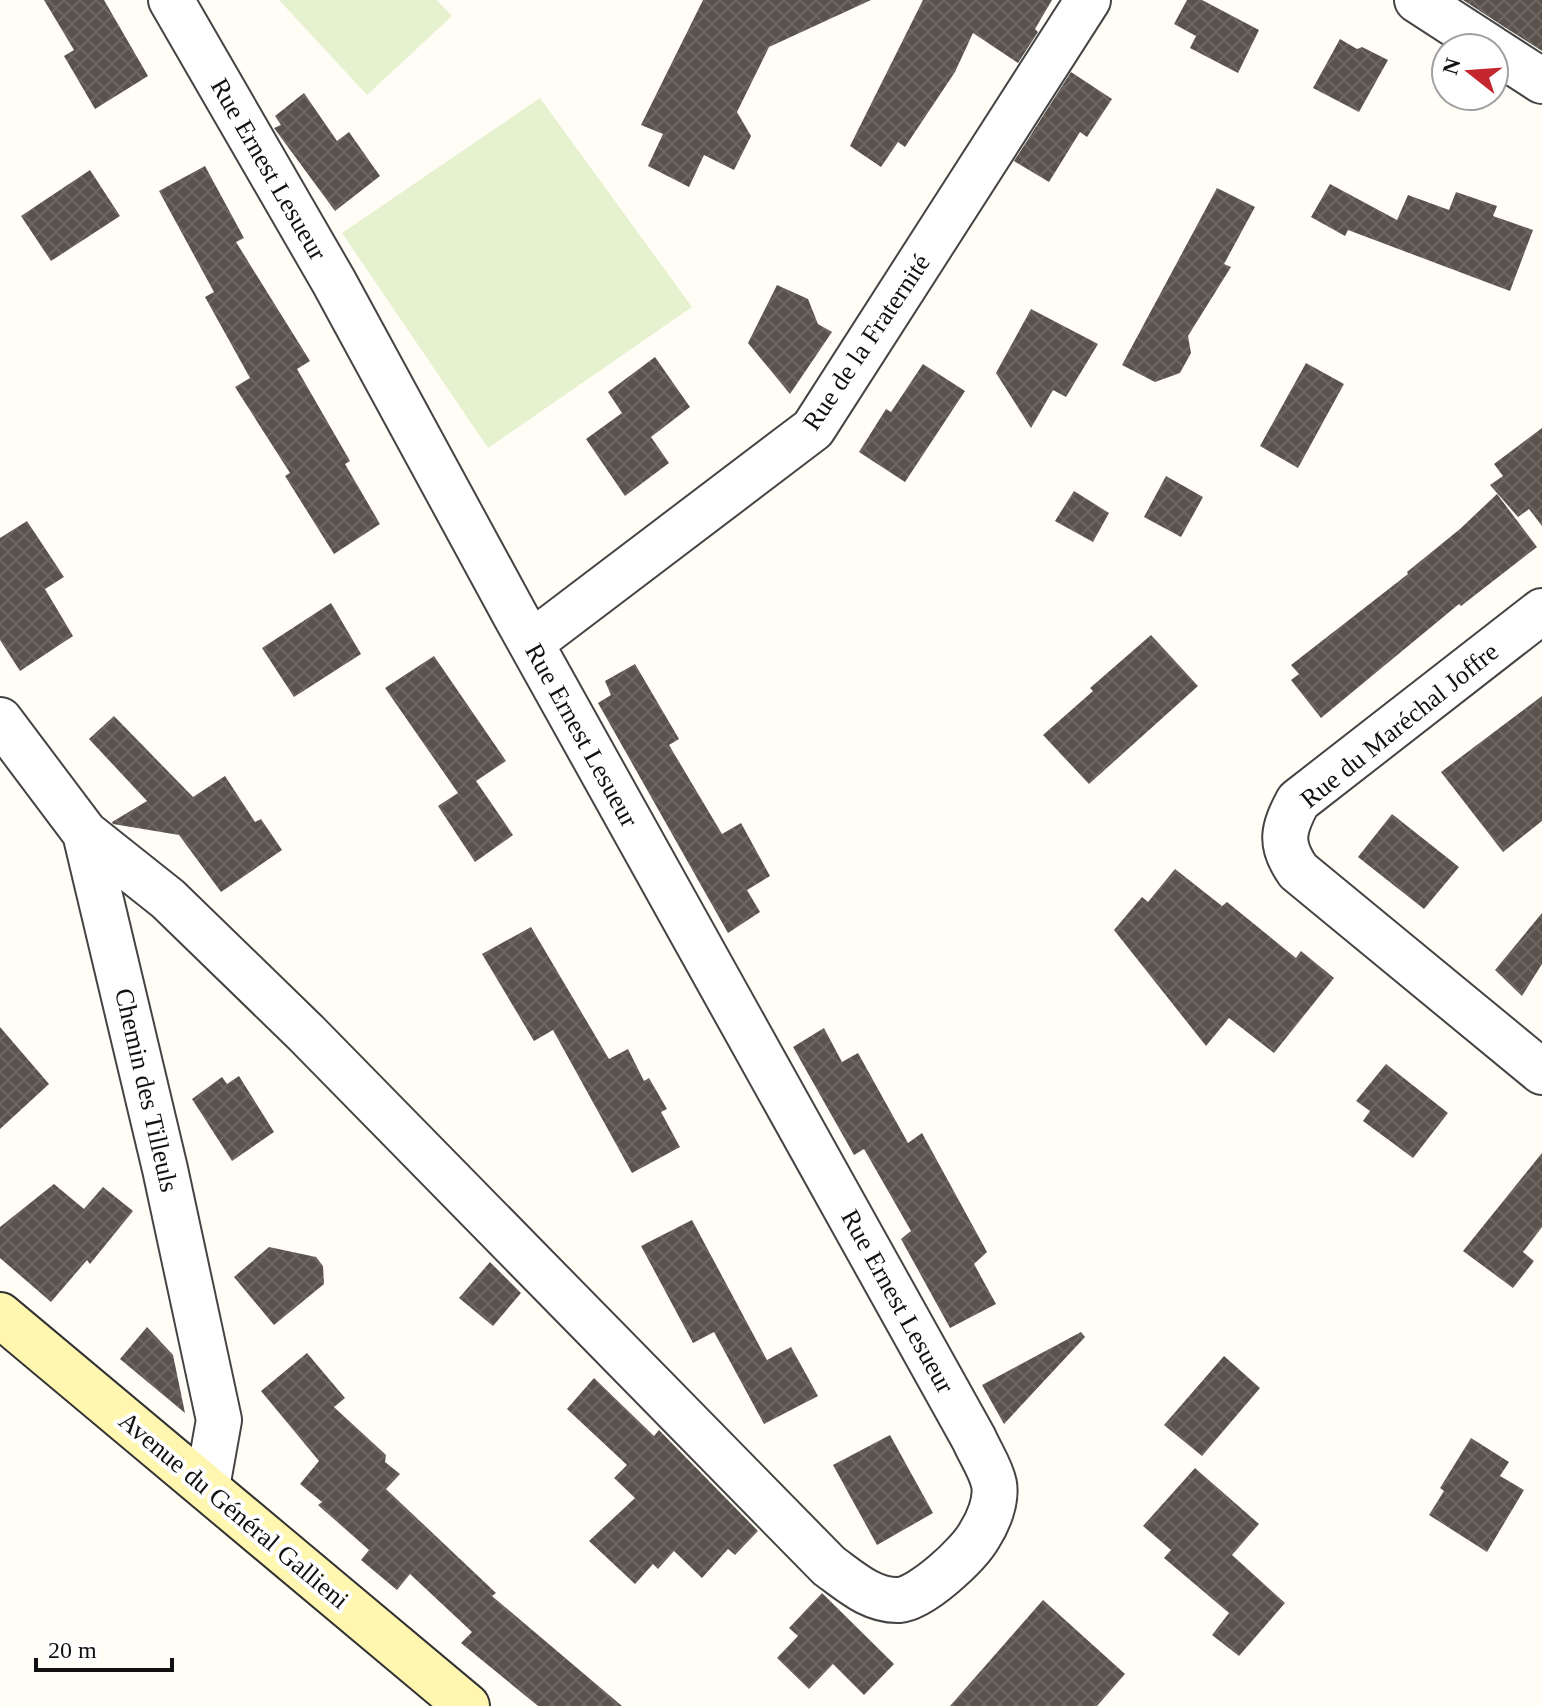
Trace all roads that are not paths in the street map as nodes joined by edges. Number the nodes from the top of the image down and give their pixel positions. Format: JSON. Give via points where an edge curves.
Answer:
{"nodes":[{"id":1,"x":171,"y":0,"type":"edge"},
{"id":2,"x":1088,"y":0,"type":"edge"},
{"id":3,"x":1417,"y":0,"type":"edge"},
{"id":4,"x":1466,"y":32,"type":"edge"},
{"id":5,"x":1510,"y":61,"type":"edge"},
{"id":6,"x":1542,"y":81,"type":"edge"},
{"id":7,"x":1542,"y":611,"type":"edge"},
{"id":8,"x":531,"y":643,"type":"junction"},
{"id":9,"x":0,"y":720,"type":"edge"},
{"id":10,"x":85,"y":833,"type":"junction"},
{"id":11,"x":1542,"y":1072,"type":"edge"},
{"id":12,"x":0,"y":1315,"type":"edge"},
{"id":13,"x":207,"y":1487,"type":"junction"},
{"id":14,"x":467,"y":1706,"type":"edge"}],
"edges":[{"from":1,"to":8,"type":"street","name":"Rue Ernest Lesueur","via":[[334,282]]},
{"from":2,"to":8,"type":"street","name":"Rue de la Fraternité","via":[[813,429]]},
{"from":3,"to":4,"type":"street"},
{"from":5,"to":6,"type":"street"},
{"from":7,"to":11,"type":"street","name":"Rue du Maréchal Joffre","via":[[1298,801],[1284,837],[1287,855],[1298,871]]},
{"from":8,"to":10,"type":"street","name":"Rue Ernest Lesueur","via":[[974,1439],[994,1484],[994,1505],[979,1537],[915,1596],[878,1597],[829,1566],[306,1033],[168,899]]},
{"from":9,"to":10,"type":"street","name":"Chemin des Tilleuls"},
{"from":10,"to":13,"type":"street","name":"Chemin des Tilleuls","via":[[219,1420]]},
{"from":12,"to":13,"type":"street","name":"Avenue du Général Gallieni"},
{"from":13,"to":14,"type":"street","name":"Avenue du Général Gallieni"}]}
